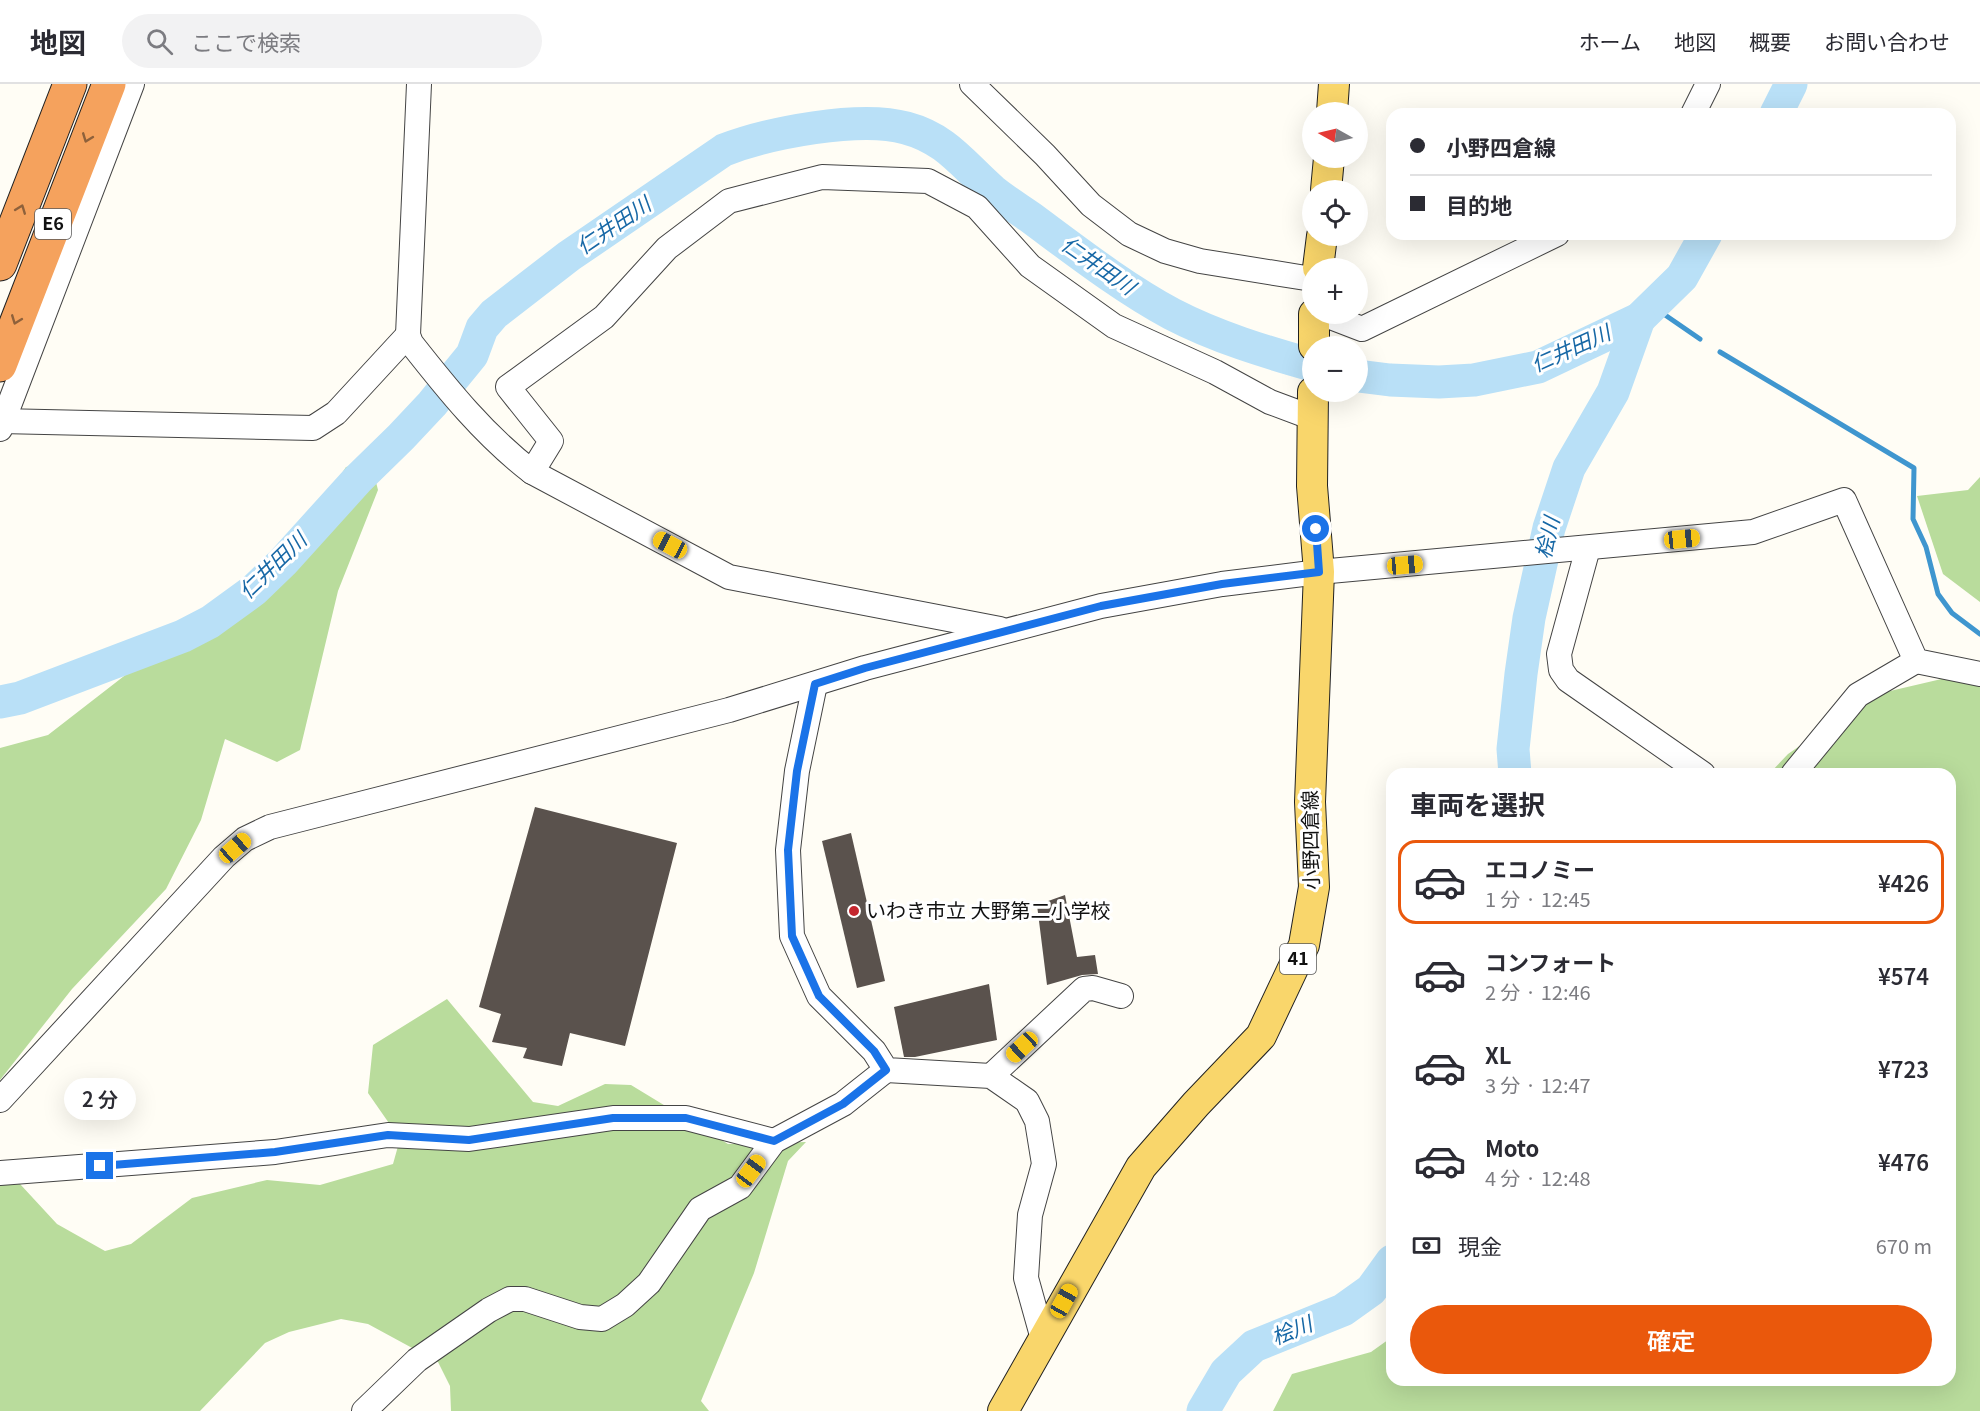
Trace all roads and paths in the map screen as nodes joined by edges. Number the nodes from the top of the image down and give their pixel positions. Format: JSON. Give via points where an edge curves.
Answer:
{"nodes":[{"id":1,"x":70,"y":84,"type":"edge"},
{"id":2,"x":108,"y":84,"type":"edge"},
{"id":3,"x":132,"y":84,"type":"edge"},
{"id":4,"x":419,"y":84,"type":"edge"},
{"id":5,"x":972,"y":84,"type":"edge"},
{"id":6,"x":1334,"y":84,"type":"edge"},
{"id":7,"x":1708,"y":84,"type":"edge"},
{"id":8,"x":1333,"y":102,"type":"edge"},
{"id":9,"x":1696,"y":108,"type":"edge"},
{"id":10,"x":1545,"y":240,"type":"edge"},
{"id":11,"x":0,"y":264,"type":"edge"},
{"id":12,"x":1302,"y":277,"type":"edge"},
{"id":13,"x":1346,"y":324,"type":"edge"},
{"id":14,"x":410,"y":339,"type":"junction"},
{"id":15,"x":0,"y":365,"type":"edge"},
{"id":16,"x":1313,"y":405,"type":"edge"},
{"id":17,"x":1,"y":424,"type":"edge"},
{"id":18,"x":532,"y":472,"type":"junction"},
{"id":19,"x":1588,"y":548,"type":"junction"},
{"id":20,"x":1319,"y":572,"type":"junction"},
{"id":21,"x":1007,"y":630,"type":"junction"},
{"id":22,"x":1917,"y":661,"type":"junction"},
{"id":23,"x":1980,"y":674,"type":"edge"},
{"id":24,"x":815,"y":684,"type":"junction"},
{"id":25,"x":1694,"y":768,"type":"edge"},
{"id":26,"x":1798,"y":768,"type":"edge"},
{"id":27,"x":1121,"y":996,"type":"dead end"},
{"id":28,"x":886,"y":1070,"type":"junction"},
{"id":29,"x":991,"y":1076,"type":"junction"},
{"id":30,"x":0,"y":1100,"type":"edge"},
{"id":31,"x":774,"y":1141,"type":"junction"},
{"id":32,"x":0,"y":1173,"type":"edge"},
{"id":33,"x":1043,"y":1339,"type":"junction"},
{"id":34,"x":364,"y":1411,"type":"edge"},
{"id":35,"x":1003,"y":1411,"type":"edge"}],
"edges":[{"from":11,"to":1,"type":"highway","number":"E6","one_way":true},
{"from":2,"to":15,"type":"highway","number":"E6","one_way":true},
{"from":3,"to":17,"type":"street"},
{"from":4,"to":14,"type":"street"},
{"from":5,"to":12,"type":"street","via":[[1091,206],[1129,234],[1165,251],[1200,261]]},
{"from":6,"to":8,"type":"main road"},
{"from":7,"to":9,"type":"street"},
{"from":10,"to":13,"type":"street","via":[[1362,329]]},
{"from":14,"to":17,"type":"street","via":[[336,413],[313,428]]},
{"from":14,"to":18,"type":"street","via":[[464,410]]},
{"from":16,"to":18,"type":"street","via":[[1270,402],[1114,326],[1030,266],[977,207],[928,181],[822,177],[729,201],[666,248],[604,317],[508,387],[551,441]]},
{"from":16,"to":20,"type":"main road","name":"小野四倉線","number":"41","via":[[1312,486]]},
{"from":18,"to":21,"type":"street","via":[[729,577]]},
{"from":19,"to":20,"type":"street"},
{"from":19,"to":22,"type":"street","via":[[1753,532],[1844,500]]},
{"from":19,"to":25,"type":"street","via":[[1559,654],[1561,670],[1568,680]]},
{"from":20,"to":21,"type":"street","via":[[1222,584],[1101,606]]},
{"from":20,"to":33,"type":"main road","name":"小野四倉線","number":"41","via":[[1310,802],[1314,886],[1304,945],[1261,1036],[1140,1167]]},
{"from":21,"to":24,"type":"street"},
{"from":22,"to":23,"type":"street"},
{"from":22,"to":26,"type":"street","via":[[1858,695]]},
{"from":24,"to":28,"type":"street","via":[[797,771],[788,850],[792,936],[819,996],[874,1051]]},
{"from":24,"to":30,"type":"street","via":[[729,710],[270,827],[245,839]]},
{"from":27,"to":29,"type":"street","via":[[1084,989]]},
{"from":28,"to":29,"type":"street"},
{"from":28,"to":31,"type":"street","via":[[843,1104]]},
{"from":29,"to":33,"type":"street","via":[[1027,1101],[1037,1121],[1044,1164],[1030,1215],[1026,1278]]},
{"from":31,"to":32,"type":"street","via":[[686,1118],[613,1118],[469,1140],[388,1135],[275,1152]]},
{"from":31,"to":34,"type":"street","via":[[740,1186],[700,1209],[649,1283],[625,1305],[602,1319],[580,1317],[525,1299],[510,1299],[417,1360]]},
{"from":33,"to":35,"type":"main road","name":"小野四倉線","number":"41"}]}
